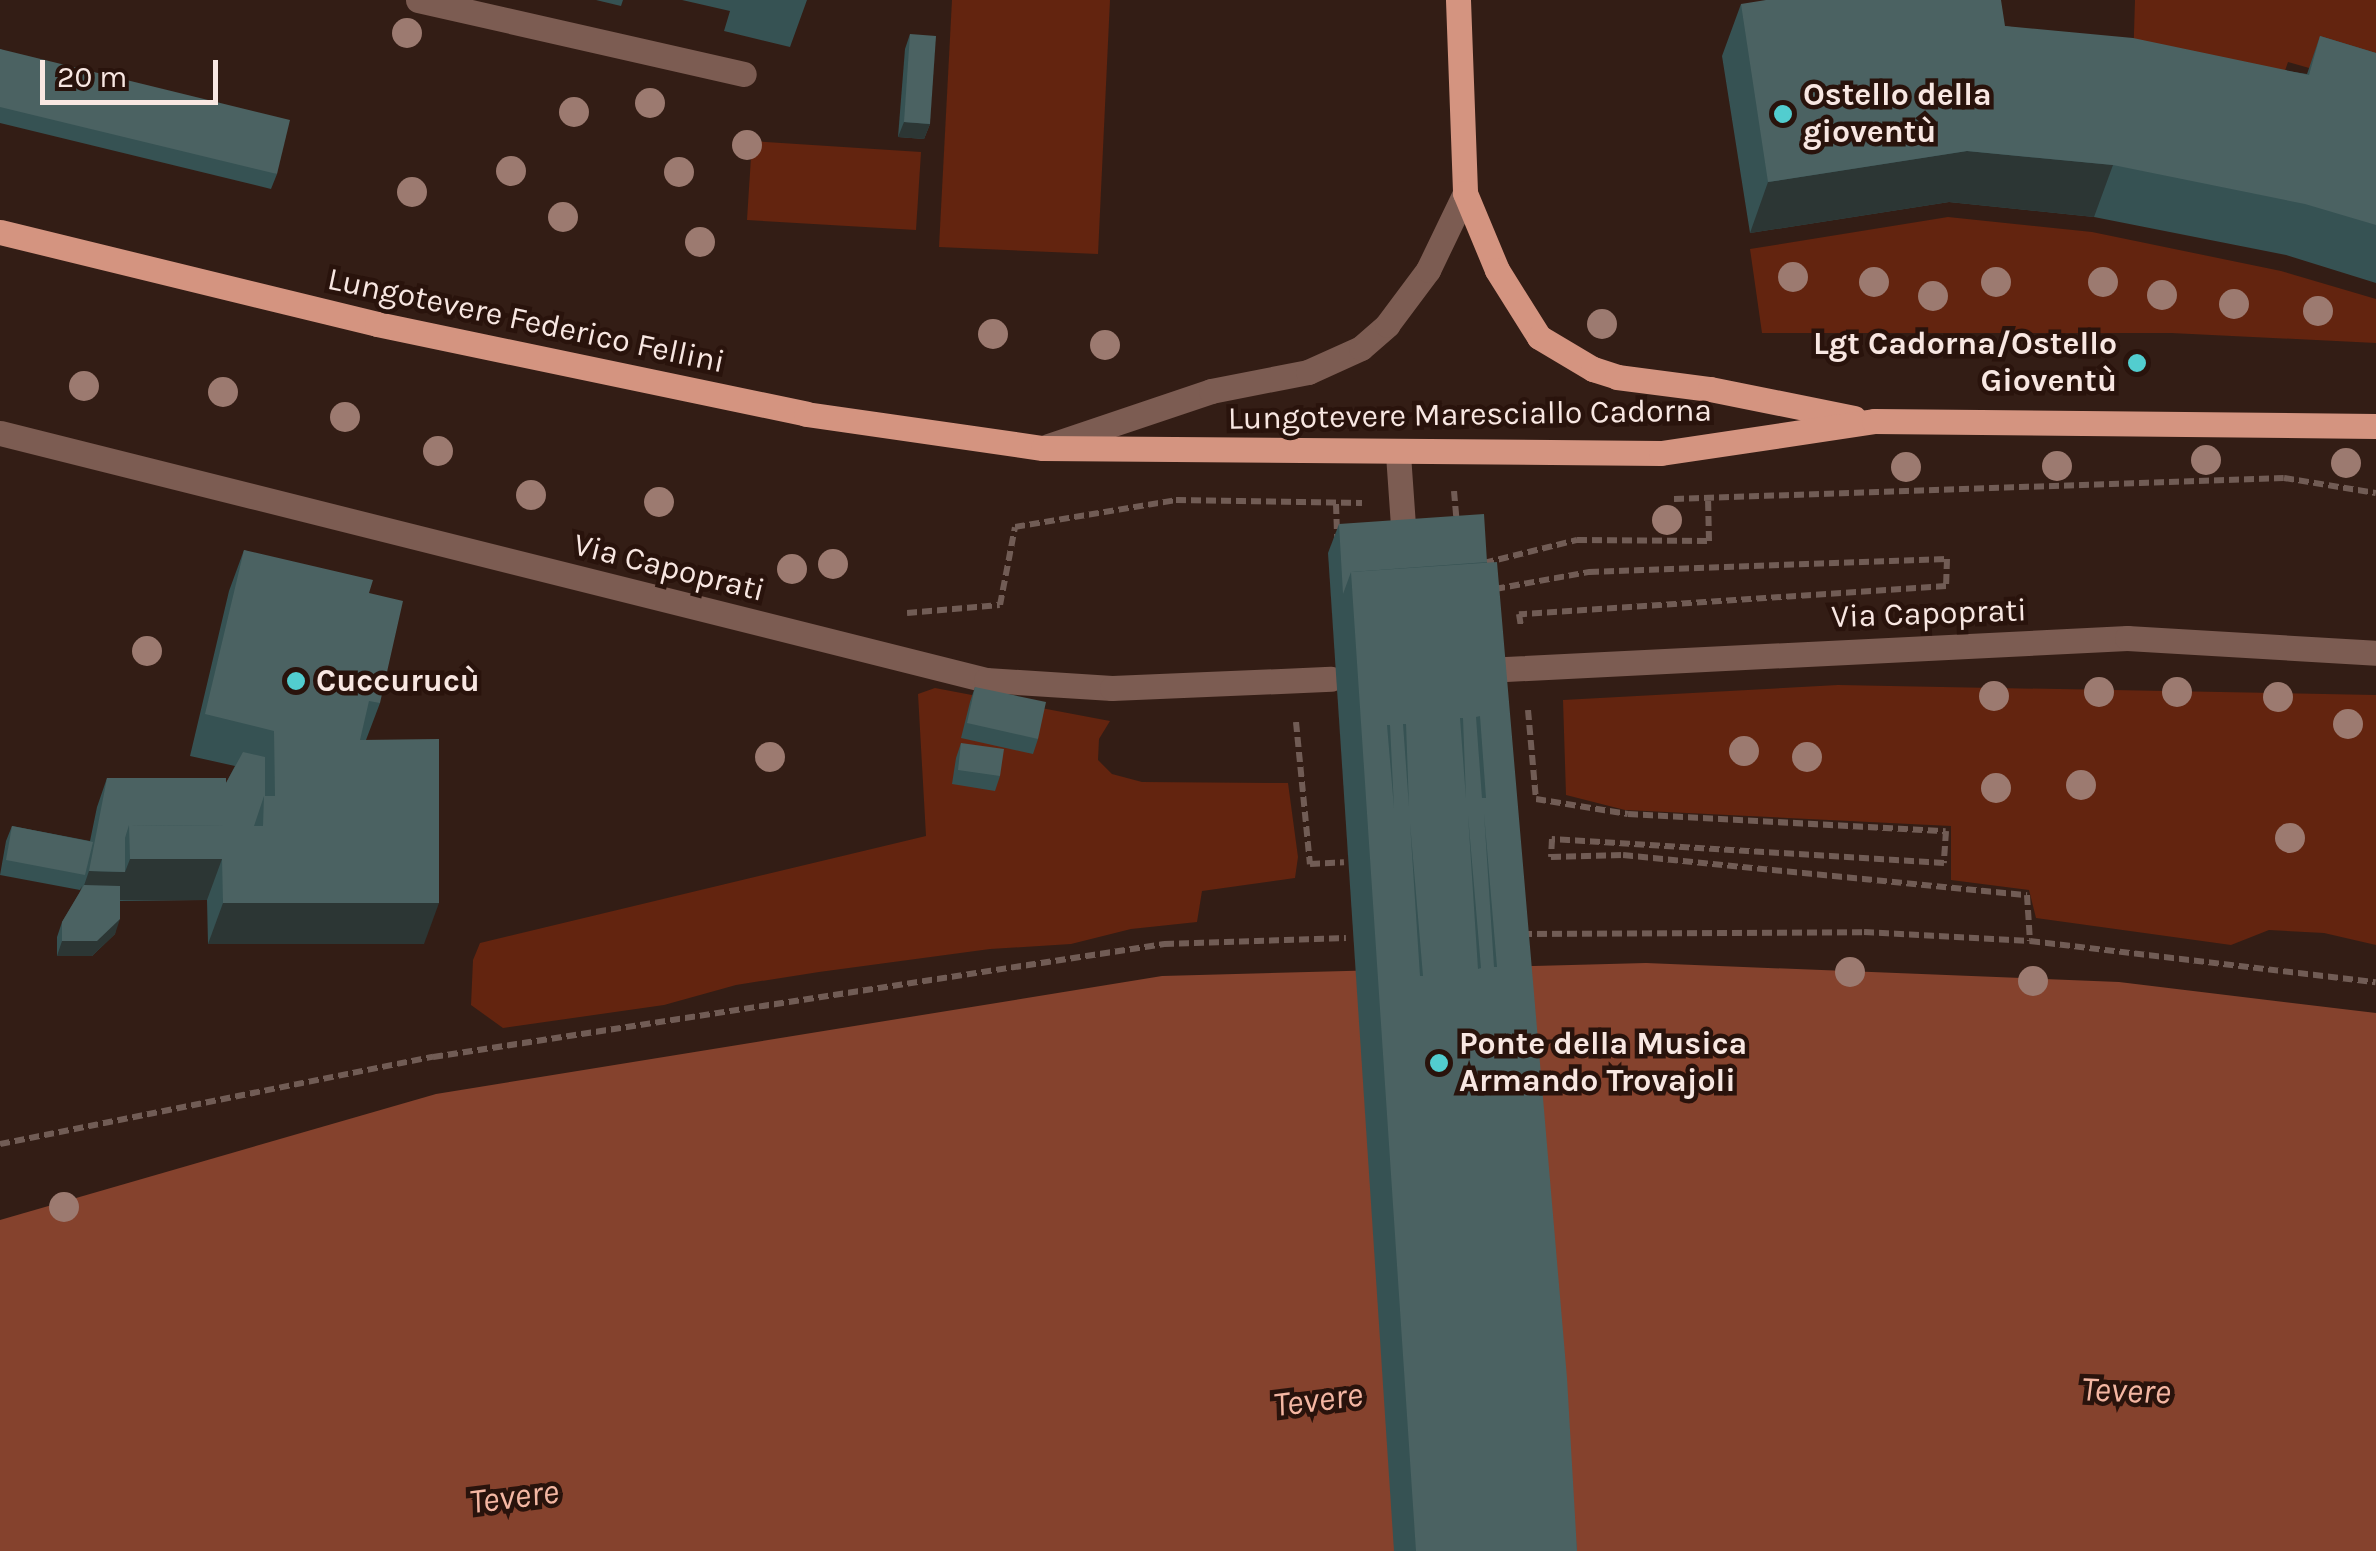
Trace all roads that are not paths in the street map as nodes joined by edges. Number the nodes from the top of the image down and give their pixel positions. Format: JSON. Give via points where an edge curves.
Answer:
{"nodes":[{"id":1,"x":418,"y":0,"type":"edge"},
{"id":2,"x":1458,"y":0,"type":"edge"},
{"id":3,"x":744,"y":74,"type":"dead end"},
{"id":4,"x":1465,"y":193,"type":"junction"},
{"id":5,"x":0,"y":232,"type":"edge"},
{"id":6,"x":1874,"y":422,"type":"junction"},
{"id":7,"x":2376,"y":426,"type":"edge"},
{"id":8,"x":0,"y":433,"type":"edge"},
{"id":9,"x":1043,"y":448,"type":"junction"},
{"id":10,"x":1398,"y":454,"type":"junction"},
{"id":11,"x":1407,"y":587,"type":"edge"},
{"id":12,"x":2376,"y":653,"type":"edge"},
{"id":13,"x":1486,"y":670,"type":"edge"},
{"id":14,"x":1331,"y":679,"type":"dead end"}],
"edges":[{"from":1,"to":3,"type":"street"},
{"from":2,"to":4,"type":"main road"},
{"from":4,"to":6,"type":"main road","via":[[1519,311],[1539,337],[1574,359],[1617,376]]},
{"from":4,"to":9,"type":"street","via":[[1428,270],[1361,348],[1308,372],[1211,391]]},
{"from":5,"to":9,"type":"main road","name":"Lungotevere Federico Fellini","via":[[377,324],[747,402]]},
{"from":6,"to":7,"type":"main road","name":"Lungotevere Maresciallo Cadorna"},
{"from":6,"to":10,"type":"main road","name":"Lungotevere Maresciallo Cadorna","via":[[1661,452]]},
{"from":8,"to":14,"type":"street","name":"Via Capoprati","via":[[986,680],[1098,688]]},
{"from":9,"to":10,"type":"main road","name":"Lungotevere Maresciallo Cadorna"},
{"from":10,"to":11,"type":"street"},
{"from":12,"to":13,"type":"street","name":"Via Capoprati","via":[[2127,638]]}]}
